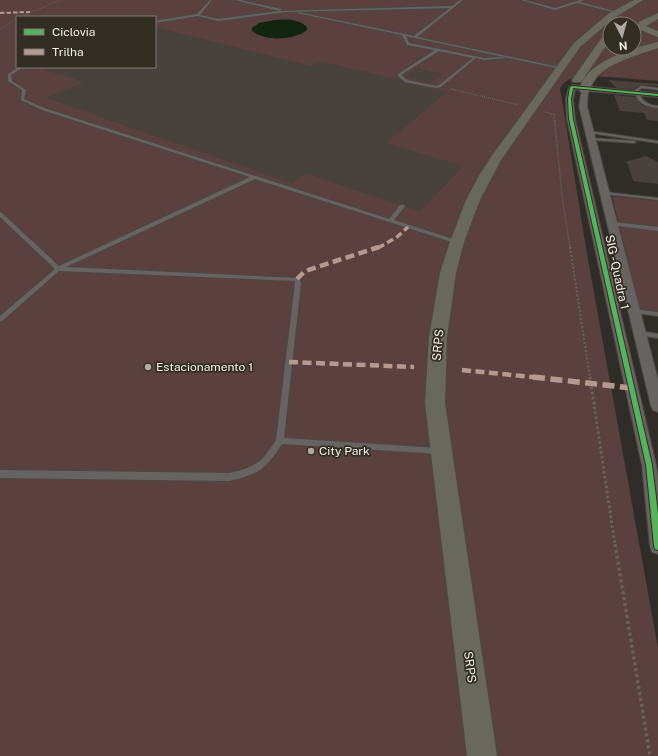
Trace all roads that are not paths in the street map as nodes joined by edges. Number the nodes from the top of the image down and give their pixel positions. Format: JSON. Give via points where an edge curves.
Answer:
{"nodes":[{"id":1,"x":211,"y":0,"type":"edge"},
{"id":2,"x":236,"y":0,"type":"edge"},
{"id":3,"x":462,"y":0,"type":"edge"},
{"id":4,"x":522,"y":0,"type":"edge"},
{"id":5,"x":583,"y":0,"type":"edge"},
{"id":6,"x":636,"y":0,"type":"edge"},
{"id":7,"x":577,"y":2,"type":"junction"},
{"id":8,"x":452,"y":7,"type":"junction"},
{"id":9,"x":285,"y":11,"type":"junction"},
{"id":10,"x":617,"y":12,"type":"junction"},
{"id":11,"x":198,"y":15,"type":"junction"},
{"id":12,"x":658,"y":16,"type":"edge"},
{"id":13,"x":642,"y":21,"type":"edge"},
{"id":14,"x":156,"y":22,"type":"edge"},
{"id":15,"x":403,"y":34,"type":"junction"},
{"id":16,"x":658,"y":34,"type":"edge"},
{"id":17,"x":642,"y":36,"type":"edge"},
{"id":18,"x":416,"y":37,"type":"junction"},
{"id":19,"x":602,"y":46,"type":"edge"},
{"id":20,"x":654,"y":46,"type":"edge"},
{"id":21,"x":438,"y":50,"type":"junction"},
{"id":22,"x":510,"y":57,"type":"junction"},
{"id":23,"x":475,"y":58,"type":"junction"},
{"id":24,"x":20,"y":68,"type":"edge"},
{"id":25,"x":561,"y":68,"type":"junction"},
{"id":26,"x":572,"y":87,"type":"junction"},
{"id":27,"x":658,"y":89,"type":"edge"},
{"id":28,"x":585,"y":90,"type":"junction"},
{"id":29,"x":637,"y":93,"type":"junction"},
{"id":30,"x":658,"y":95,"type":"edge"},
{"id":31,"x":658,"y":107,"type":"edge"},
{"id":32,"x":591,"y":136,"type":"junction"},
{"id":33,"x":657,"y":141,"type":"edge"},
{"id":34,"x":254,"y":177,"type":"junction"},
{"id":35,"x":605,"y":193,"type":"junction"},
{"id":36,"x":658,"y":199,"type":"edge"},
{"id":37,"x":402,"y":206,"type":"dead end"},
{"id":38,"x":0,"y":214,"type":"edge"},
{"id":39,"x":390,"y":221,"type":"junction"},
{"id":40,"x":613,"y":224,"type":"junction"},
{"id":41,"x":658,"y":229,"type":"edge"},
{"id":42,"x":457,"y":242,"type":"junction"},
{"id":43,"x":58,"y":269,"type":"junction"},
{"id":44,"x":635,"y":311,"type":"junction"},
{"id":45,"x":658,"y":314,"type":"edge"},
{"id":46,"x":0,"y":319,"type":"edge"},
{"id":47,"x":639,"y":333,"type":"junction"},
{"id":48,"x":658,"y":336,"type":"edge"},
{"id":49,"x":658,"y":406,"type":"edge"},
{"id":50,"x":280,"y":441,"type":"junction"},
{"id":51,"x":442,"y":451,"type":"junction"},
{"id":52,"x":0,"y":474,"type":"edge"},
{"id":53,"x":658,"y":546,"type":"edge"},
{"id":54,"x":482,"y":756,"type":"edge"}],
"edges":[{"from":1,"to":11,"type":"lane"},
{"from":2,"to":9,"type":"lane"},
{"from":3,"to":8,"type":"lane"},
{"from":4,"to":7,"type":"lane","via":[[555,9]]},
{"from":5,"to":7,"type":"lane"},
{"from":6,"to":10,"type":"main road","name":"SRPS"},
{"from":7,"to":10,"type":"lane"},
{"from":8,"to":9,"type":"lane"},
{"from":8,"to":18,"type":"lane"},
{"from":9,"to":11,"type":"lane","via":[[218,20]]},
{"from":9,"to":15,"type":"lane"},
{"from":10,"to":25,"type":"main road","name":"SRPS","via":[[577,45]]},
{"from":11,"to":14,"type":"lane"},
{"from":12,"to":13,"type":"main road"},
{"from":12,"to":16,"type":"main road","via":[[641,26]]},
{"from":15,"to":18,"type":"lane"},
{"from":15,"to":21,"type":"lane","via":[[408,44]]},
{"from":17,"to":20,"type":"main road","via":[[651,39]]},
{"from":18,"to":22,"type":"lane"},
{"from":19,"to":26,"type":"main road"},
{"from":20,"to":28,"type":"main road","via":[[627,55],[596,71],[589,79]]},
{"from":21,"to":23,"type":"lane"},
{"from":21,"to":23,"type":"lane","via":[[399,75],[406,81],[438,86]]},
{"from":22,"to":23,"type":"lane","via":[[484,60]]},
{"from":22,"to":25,"type":"lane"},
{"from":24,"to":34,"type":"lane","via":[[9,75],[10,81],[24,90],[22,99],[43,109]]},
{"from":25,"to":42,"type":"main road","name":"SRPS","via":[[486,174]]},
{"from":26,"to":28,"type":"street"},
{"from":26,"to":53,"type":"street","name":"SIG - Quadra 1","via":[[569,96],[571,119],[649,465]]},
{"from":27,"to":29,"type":"lane","via":[[639,88]]},
{"from":28,"to":29,"type":"street"},
{"from":28,"to":32,"type":"street","name":"SIG - Quadra 1","via":[[583,104]]},
{"from":29,"to":30,"type":"street"},
{"from":29,"to":31,"type":"lane","via":[[644,103]]},
{"from":32,"to":33,"type":"lane"},
{"from":32,"to":33,"type":"lane","via":[[643,142]]},
{"from":32,"to":35,"type":"street","name":"SIG - Quadra 1"},
{"from":34,"to":39,"type":"lane"},
{"from":34,"to":43,"type":"lane"},
{"from":35,"to":36,"type":"lane"},
{"from":35,"to":40,"type":"street","name":"SIG - Quadra 1"},
{"from":37,"to":39,"type":"lane"},
{"from":38,"to":43,"type":"lane"},
{"from":39,"to":42,"type":"lane"},
{"from":40,"to":41,"type":"lane"},
{"from":40,"to":44,"type":"street","name":"SIG - Quadra 1"},
{"from":42,"to":51,"type":"main road","name":"SRPS","via":[[448,273],[438,337],[435,403]]},
{"from":43,"to":46,"type":"lane"},
{"from":43,"to":50,"type":"lane","via":[[297,278]]},
{"from":44,"to":45,"type":"lane"},
{"from":44,"to":47,"type":"street","name":"SIG - Quadra 1"},
{"from":47,"to":48,"type":"lane"},
{"from":47,"to":49,"type":"street","name":"SIG - Quadra 1"},
{"from":50,"to":51,"type":"lane"},
{"from":50,"to":52,"type":"lane","via":[[258,469],[229,478]]},
{"from":51,"to":54,"type":"main road","name":"SRPS"}]}
